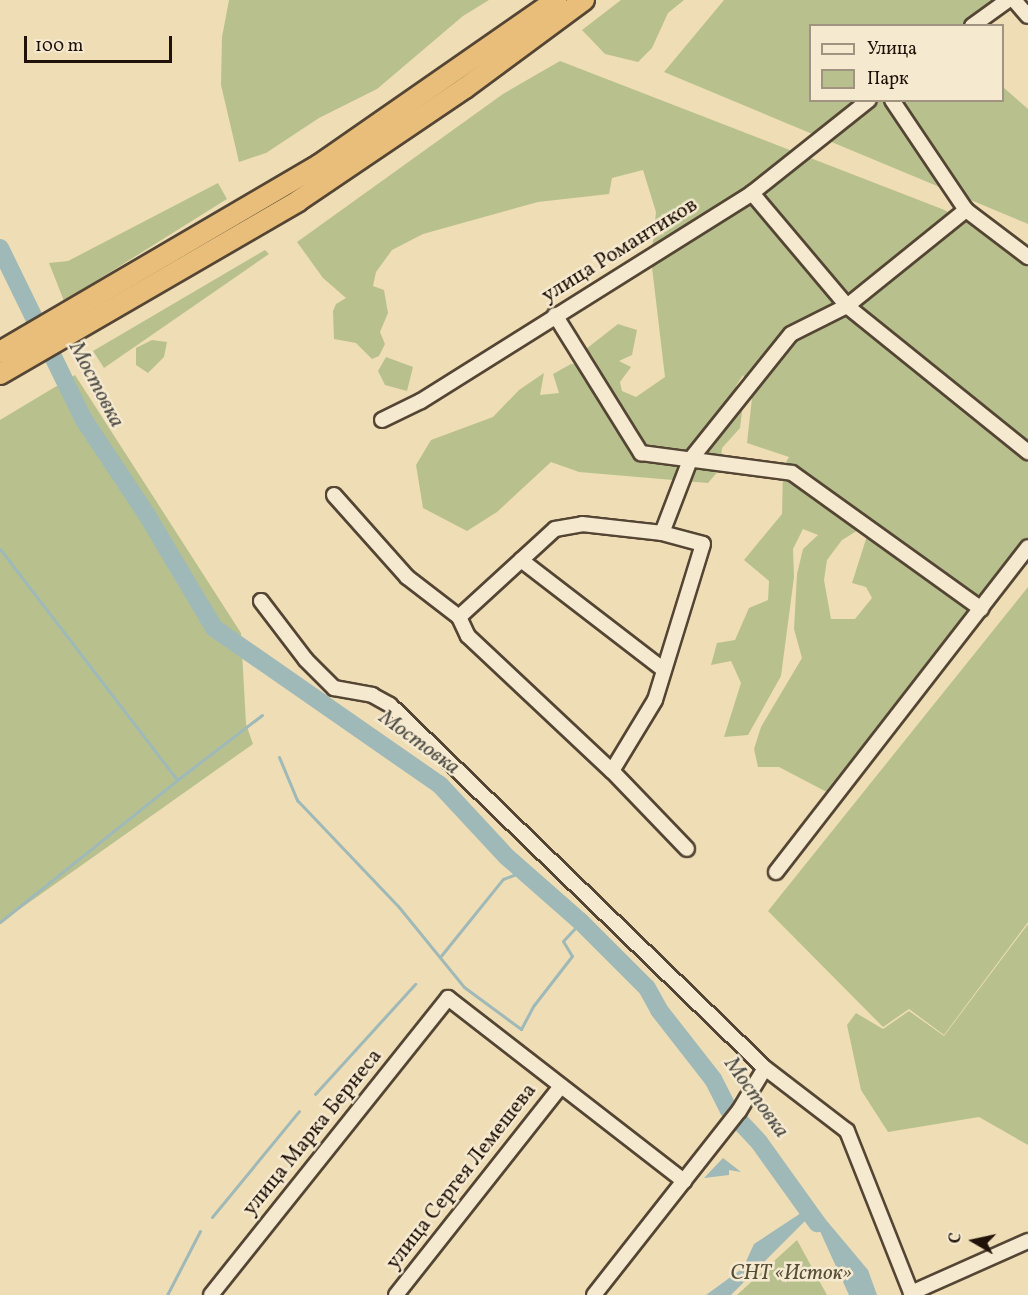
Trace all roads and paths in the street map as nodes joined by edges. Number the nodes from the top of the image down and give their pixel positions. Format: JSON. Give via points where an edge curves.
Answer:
{"nodes":[{"id":1,"x":556,"y":0,"type":"edge"},
{"id":2,"x":584,"y":0,"type":"edge"},
{"id":3,"x":1008,"y":0,"type":"edge"},
{"id":4,"x":1014,"y":0,"type":"edge"},
{"id":5,"x":1028,"y":16,"type":"edge"},
{"id":6,"x":975,"y":24,"type":"edge"},
{"id":7,"x":867,"y":102,"type":"edge"},
{"id":8,"x":893,"y":102,"type":"edge"},
{"id":9,"x":753,"y":193,"type":"junction"},
{"id":10,"x":966,"y":210,"type":"junction"},
{"id":11,"x":1028,"y":257,"type":"edge"},
{"id":12,"x":847,"y":306,"type":"junction"},
{"id":13,"x":555,"y":315,"type":"junction"},
{"id":14,"x":80,"y":318,"type":"junction"},
{"id":15,"x":27,"y":348,"type":"junction"},
{"id":16,"x":0,"y":352,"type":"edge"},
{"id":17,"x":0,"y":374,"type":"edge"},
{"id":18,"x":382,"y":420,"type":"dead end"},
{"id":19,"x":1028,"y":452,"type":"edge"},
{"id":20,"x":690,"y":460,"type":"junction"},
{"id":21,"x":334,"y":495,"type":"dead end"},
{"id":22,"x":662,"y":533,"type":"junction"},
{"id":23,"x":1028,"y":547,"type":"edge"},
{"id":24,"x":521,"y":560,"type":"junction"},
{"id":25,"x":261,"y":601,"type":"dead end"},
{"id":26,"x":981,"y":609,"type":"junction"},
{"id":27,"x":459,"y":617,"type":"junction"},
{"id":28,"x":664,"y":670,"type":"junction"},
{"id":29,"x":612,"y":771,"type":"junction"},
{"id":30,"x":687,"y":849,"type":"dead end"},
{"id":31,"x":776,"y":872,"type":"dead end"},
{"id":32,"x":765,"y":1068,"type":"junction"},
{"id":33,"x":561,"y":1086,"type":"junction"},
{"id":34,"x":684,"y":1181,"type":"junction"},
{"id":35,"x":1028,"y":1241,"type":"edge"},
{"id":36,"x":910,"y":1294,"type":"edge"},
{"id":37,"x":211,"y":1295,"type":"edge"},
{"id":38,"x":396,"y":1295,"type":"edge"},
{"id":39,"x":594,"y":1295,"type":"edge"}],
"edges":[{"from":1,"to":14,"type":"highway","via":[[319,165]]},
{"from":2,"to":14,"type":"highway","via":[[465,88],[298,201]]},
{"from":3,"to":6,"type":"street"},
{"from":4,"to":5,"type":"street"},
{"from":7,"to":9,"type":"street","name":"улица Романтиков"},
{"from":8,"to":10,"type":"street"},
{"from":9,"to":12,"type":"street"},
{"from":9,"to":13,"type":"street","name":"улица Романтиков"},
{"from":10,"to":11,"type":"street"},
{"from":10,"to":12,"type":"street"},
{"from":12,"to":19,"type":"street"},
{"from":12,"to":20,"type":"street","via":[[791,334]]},
{"from":13,"to":18,"type":"street","name":"улица Романтиков","via":[[421,401]]},
{"from":13,"to":20,"type":"street","via":[[633,444],[648,456]]},
{"from":14,"to":15,"type":"highway"},
{"from":15,"to":16,"type":"highway"},
{"from":15,"to":17,"type":"highway"},
{"from":20,"to":22,"type":"street"},
{"from":20,"to":26,"type":"street","via":[[792,473]]},
{"from":21,"to":27,"type":"street","via":[[406,577]]},
{"from":22,"to":24,"type":"street","via":[[573,525],[555,529]]},
{"from":22,"to":28,"type":"street","via":[[703,544]]},
{"from":23,"to":26,"type":"street"},
{"from":24,"to":27,"type":"street"},
{"from":24,"to":28,"type":"street"},
{"from":25,"to":32,"type":"street","via":[[306,660],[334,688],[372,695],[390,705]]},
{"from":26,"to":31,"type":"street"},
{"from":27,"to":29,"type":"street","via":[[468,636]]},
{"from":28,"to":29,"type":"street","via":[[656,700]]},
{"from":29,"to":30,"type":"street"},
{"from":32,"to":34,"type":"street","via":[[735,1116]]},
{"from":32,"to":36,"type":"street","via":[[847,1131]]},
{"from":33,"to":34,"type":"street"},
{"from":33,"to":37,"type":"street","name":"улица Марка Бернеса","via":[[448,998]]},
{"from":33,"to":38,"type":"street","name":"улица Сергея Лемешева"},
{"from":34,"to":39,"type":"street"},
{"from":35,"to":36,"type":"street"}]}
